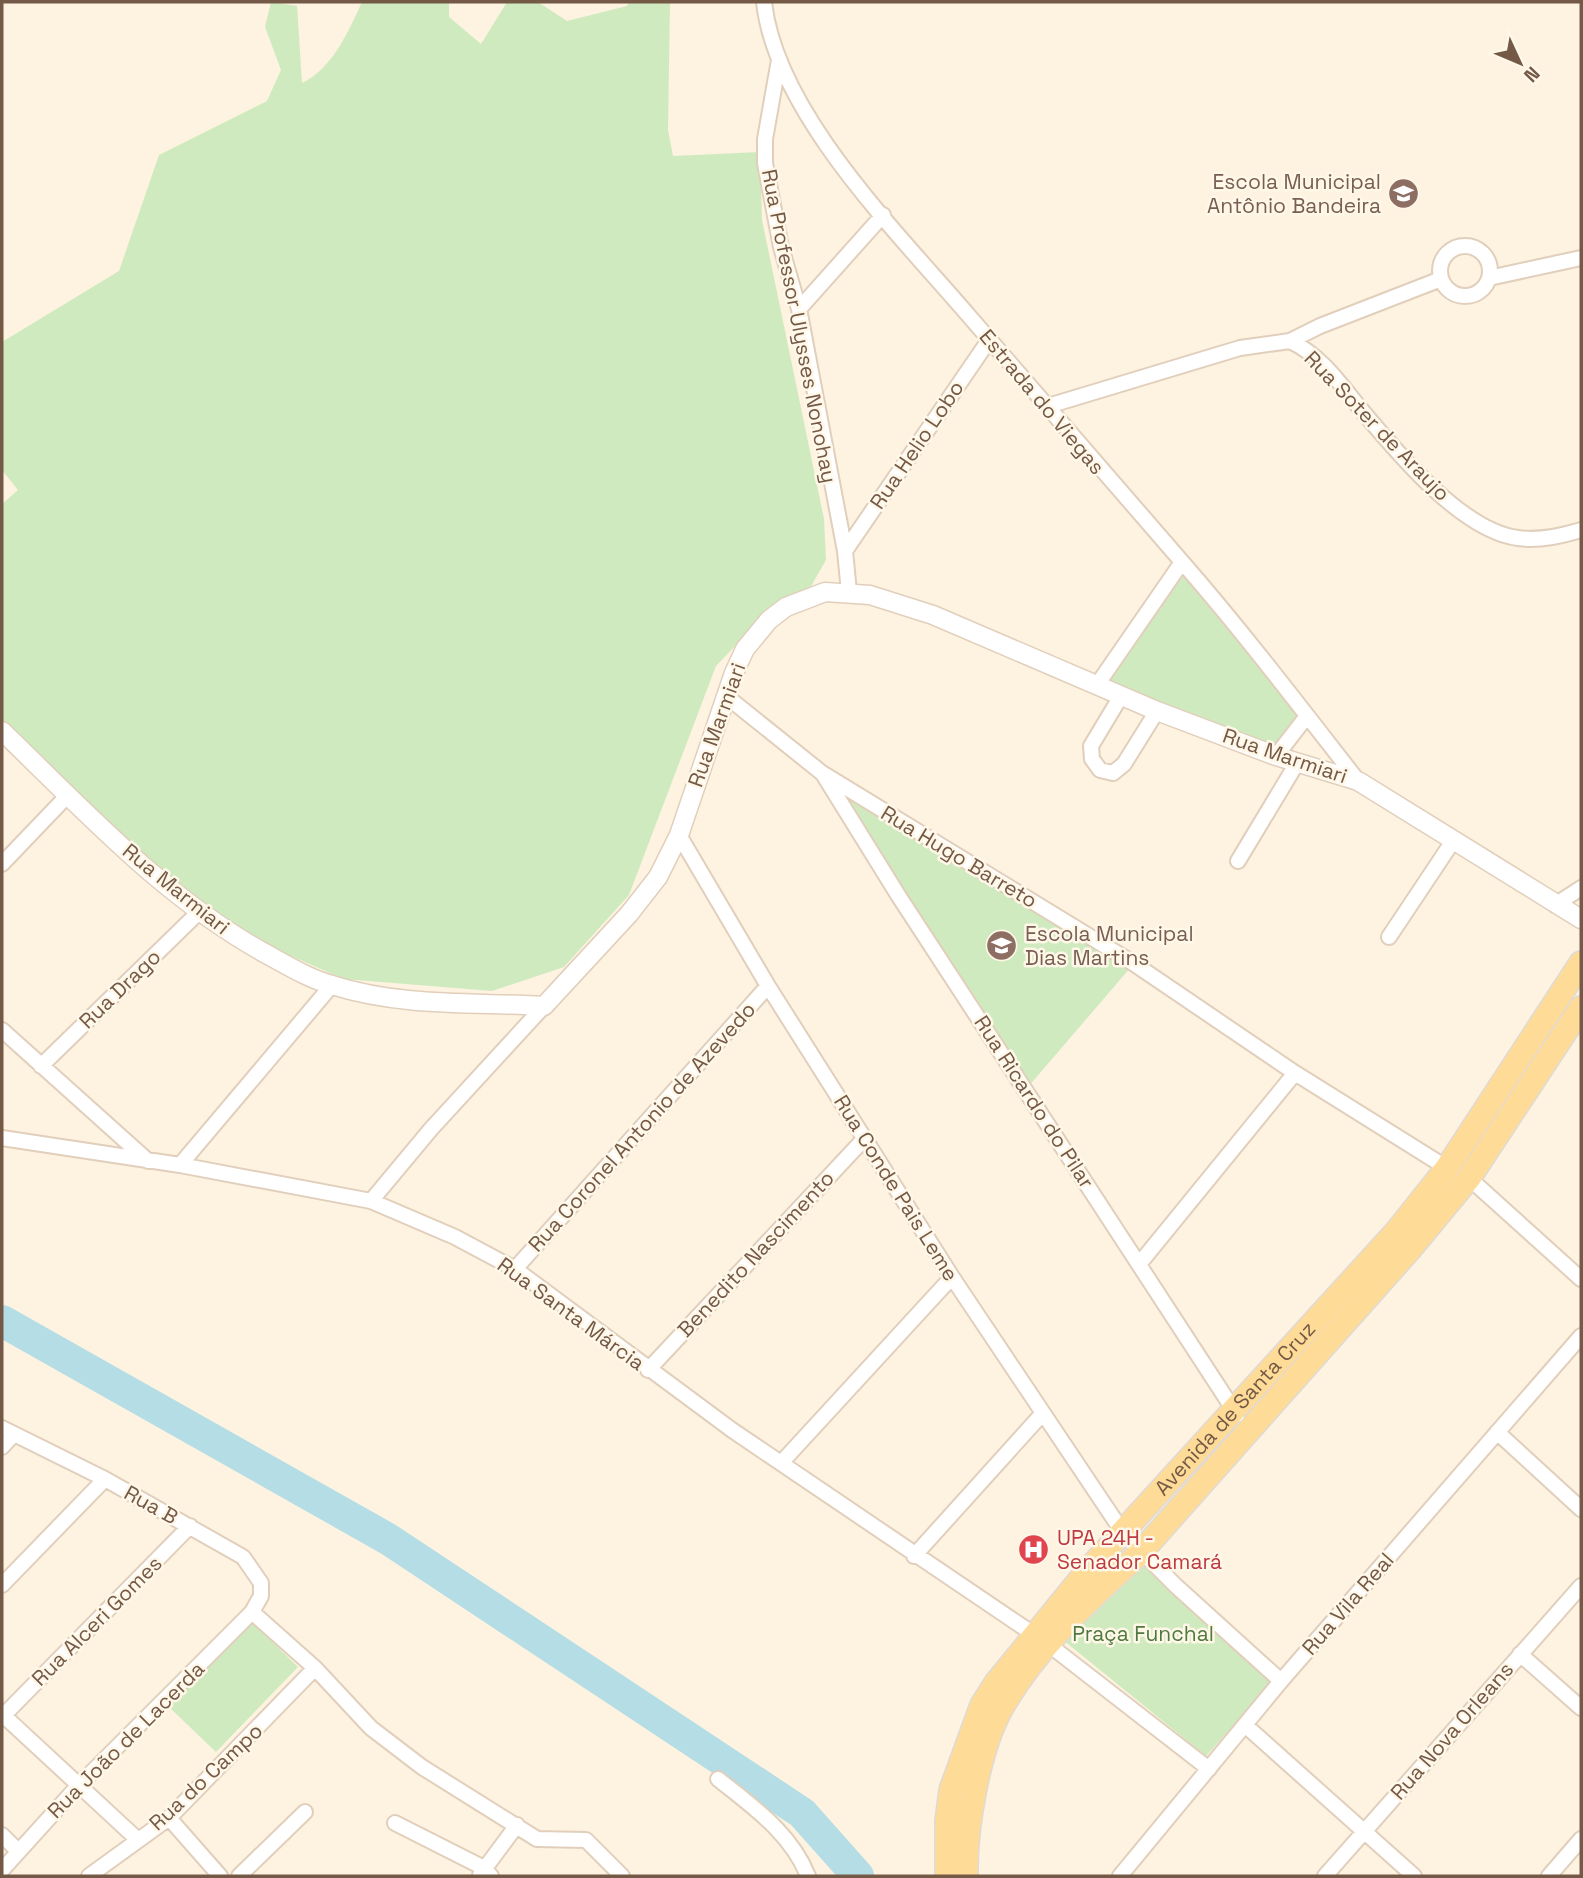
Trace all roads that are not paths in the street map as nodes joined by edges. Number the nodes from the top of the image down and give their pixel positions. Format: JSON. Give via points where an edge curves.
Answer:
{"nodes":[{"id":1,"x":764,"y":2,"type":"edge"},
{"id":2,"x":779,"y":60,"type":"junction"},
{"id":3,"x":883,"y":215,"type":"junction"},
{"id":4,"x":1581,"y":258,"type":"edge"},
{"id":5,"x":1489,"y":278,"type":"junction"},
{"id":6,"x":1441,"y":279,"type":"junction"},
{"id":7,"x":799,"y":309,"type":"junction"},
{"id":8,"x":989,"y":340,"type":"junction"},
{"id":9,"x":1290,"y":341,"type":"junction"},
{"id":10,"x":1048,"y":406,"type":"junction"},
{"id":11,"x":1581,"y":530,"type":"edge"},
{"id":12,"x":845,"y":551,"type":"junction"},
{"id":13,"x":1182,"y":562,"type":"junction"},
{"id":14,"x":849,"y":592,"type":"junction"},
{"id":15,"x":1097,"y":685,"type":"junction"},
{"id":16,"x":726,"y":696,"type":"junction"},
{"id":17,"x":1121,"y":696,"type":"junction"},
{"id":18,"x":1157,"y":711,"type":"junction"},
{"id":19,"x":1307,"y":716,"type":"junction"},
{"id":20,"x":2,"y":731,"type":"edge"},
{"id":21,"x":1276,"y":756,"type":"junction"},
{"id":22,"x":1297,"y":763,"type":"junction"},
{"id":23,"x":822,"y":773,"type":"junction"},
{"id":24,"x":1358,"y":781,"type":"junction"},
{"id":25,"x":68,"y":795,"type":"junction"},
{"id":26,"x":679,"y":835,"type":"junction"},
{"id":27,"x":1452,"y":841,"type":"junction"},
{"id":28,"x":1238,"y":861,"type":"dead end"},
{"id":29,"x":2,"y":863,"type":"edge"},
{"id":30,"x":1581,"y":888,"type":"edge"},
{"id":31,"x":1555,"y":905,"type":"junction"},
{"id":32,"x":200,"y":912,"type":"junction"},
{"id":33,"x":1581,"y":919,"type":"edge"},
{"id":34,"x":1389,"y":937,"type":"dead end"},
{"id":35,"x":1581,"y":963,"type":"edge"},
{"id":36,"x":332,"y":985,"type":"junction"},
{"id":37,"x":768,"y":986,"type":"junction"},
{"id":38,"x":544,"y":1006,"type":"junction"},
{"id":39,"x":1581,"y":1008,"type":"edge"},
{"id":40,"x":2,"y":1030,"type":"edge"},
{"id":41,"x":41,"y":1066,"type":"junction"},
{"id":42,"x":1295,"y":1073,"type":"junction"},
{"id":43,"x":2,"y":1138,"type":"edge"},
{"id":44,"x":865,"y":1138,"type":"junction"},
{"id":45,"x":149,"y":1161,"type":"junction"},
{"id":46,"x":180,"y":1165,"type":"junction"},
{"id":47,"x":1447,"y":1168,"type":"junction"},
{"id":48,"x":1468,"y":1178,"type":"junction"},
{"id":49,"x":371,"y":1201,"type":"junction"},
{"id":50,"x":1140,"y":1262,"type":"junction"},
{"id":51,"x":515,"y":1269,"type":"junction"},
{"id":52,"x":951,"y":1277,"type":"junction"},
{"id":53,"x":1581,"y":1279,"type":"edge"},
{"id":54,"x":1581,"y":1336,"type":"edge"},
{"id":55,"x":648,"y":1370,"type":"junction"},
{"id":56,"x":1233,"y":1410,"type":"junction"},
{"id":57,"x":1043,"y":1413,"type":"junction"},
{"id":58,"x":8,"y":1431,"type":"edge"},
{"id":59,"x":1247,"y":1432,"type":"junction"},
{"id":60,"x":1497,"y":1433,"type":"junction"},
{"id":61,"x":2,"y":1447,"type":"edge"},
{"id":62,"x":781,"y":1463,"type":"junction"},
{"id":63,"x":105,"y":1479,"type":"junction"},
{"id":64,"x":1581,"y":1509,"type":"edge"},
{"id":65,"x":190,"y":1526,"type":"junction"},
{"id":66,"x":1124,"y":1534,"type":"junction"},
{"id":67,"x":1141,"y":1552,"type":"junction"},
{"id":68,"x":914,"y":1556,"type":"junction"},
{"id":69,"x":2,"y":1585,"type":"edge"},
{"id":70,"x":1581,"y":1586,"type":"edge"},
{"id":71,"x":252,"y":1612,"type":"junction"},
{"id":72,"x":1041,"y":1639,"type":"junction"},
{"id":73,"x":1520,"y":1654,"type":"junction"},
{"id":74,"x":315,"y":1668,"type":"junction"},
{"id":75,"x":1281,"y":1681,"type":"junction"},
{"id":76,"x":1581,"y":1708,"type":"edge"},
{"id":77,"x":3,"y":1715,"type":"edge"},
{"id":78,"x":1245,"y":1725,"type":"junction"},
{"id":79,"x":1209,"y":1769,"type":"junction"},
{"id":80,"x":718,"y":1779,"type":"dead end"},
{"id":81,"x":78,"y":1786,"type":"junction"},
{"id":82,"x":305,"y":1812,"type":"dead end"},
{"id":83,"x":169,"y":1818,"type":"junction"},
{"id":84,"x":395,"y":1822,"type":"dead end"},
{"id":85,"x":517,"y":1825,"type":"junction"},
{"id":86,"x":1364,"y":1830,"type":"junction"},
{"id":87,"x":2,"y":1835,"type":"edge"},
{"id":88,"x":137,"y":1839,"type":"junction"},
{"id":89,"x":1581,"y":1839,"type":"edge"},
{"id":90,"x":18,"y":1851,"type":"junction"},
{"id":91,"x":2,"y":1870,"type":"edge"},
{"id":92,"x":485,"y":1874,"type":"edge"},
{"id":93,"x":89,"y":1876,"type":"edge"},
{"id":94,"x":220,"y":1876,"type":"edge"},
{"id":95,"x":239,"y":1876,"type":"edge"},
{"id":96,"x":622,"y":1876,"type":"edge"},
{"id":97,"x":807,"y":1876,"type":"edge"},
{"id":98,"x":947,"y":1876,"type":"edge"},
{"id":99,"x":966,"y":1876,"type":"edge"},
{"id":100,"x":1120,"y":1876,"type":"edge"},
{"id":101,"x":1325,"y":1876,"type":"edge"},
{"id":102,"x":1415,"y":1876,"type":"edge"},
{"id":103,"x":1549,"y":1876,"type":"edge"}],
"edges":[{"from":1,"to":2,"type":"street","name":"Estrada do Viegas"},
{"from":2,"to":3,"type":"street","name":"Estrada do Viegas","via":[[806,113]]},
{"from":2,"to":7,"type":"street","name":"Rua Professor Ulysses Nonohay","via":[[765,163]]},
{"from":3,"to":7,"type":"street"},
{"from":3,"to":8,"type":"street","name":"Estrada do Viegas"},
{"from":4,"to":5,"type":"street"},
{"from":5,"to":6,"type":"street","via":[[1475,294],[1465,296],[1446,288]]},
{"from":5,"to":6,"type":"street","via":[[1487,258],[1470,246],[1450,250],[1443,258]]},
{"from":6,"to":9,"type":"street"},
{"from":7,"to":12,"type":"street","name":"Rua Professor Ulysses Nonohay"},
{"from":8,"to":10,"type":"street","name":"Estrada do Viegas"},
{"from":8,"to":12,"type":"street","name":"Rua Helio Lobo"},
{"from":9,"to":10,"type":"street","name":"Rua Soter de Araujo","via":[[1240,348]]},
{"from":9,"to":11,"type":"street","name":"Rua Soter de Araujo","via":[[1328,369],[1424,480],[1490,529],[1533,539]]},
{"from":10,"to":13,"type":"street","name":"Estrada do Viegas"},
{"from":12,"to":14,"type":"street","name":"Rua Professor Ulysses Nonohay"},
{"from":13,"to":15,"type":"street"},
{"from":13,"to":19,"type":"street","name":"Estrada do Viegas"},
{"from":14,"to":15,"type":"street","name":"Rua Marmiari","via":[[933,615]]},
{"from":14,"to":16,"type":"street","name":"Rua Marmiari","via":[[807,598],[769,620],[745,649]]},
{"from":15,"to":17,"type":"street","name":"Rua Marmiari"},
{"from":16,"to":23,"type":"street","name":"Rua Hugo Barreto"},
{"from":16,"to":26,"type":"street","name":"Rua Marmiari"},
{"from":17,"to":18,"type":"street","name":"Rua Marmiari"},
{"from":17,"to":18,"type":"street","via":[[1091,746],[1092,759],[1107,773],[1124,764]]},
{"from":18,"to":21,"type":"street","name":"Rua Marmiari"},
{"from":19,"to":21,"type":"street"},
{"from":19,"to":24,"type":"street","name":"Estrada do Viegas"},
{"from":20,"to":25,"type":"street","name":"Rua Marmiari"},
{"from":21,"to":22,"type":"street","name":"Rua Marmiari"},
{"from":22,"to":24,"type":"street","name":"Rua Marmiari"},
{"from":22,"to":28,"type":"street"},
{"from":23,"to":42,"type":"street","name":"Rua Hugo Barreto","via":[[1133,963]]},
{"from":23,"to":50,"type":"street","name":"Rua Ricardo do Pilar"},
{"from":24,"to":27,"type":"street","name":"Rua Marmiari"},
{"from":25,"to":29,"type":"street"},
{"from":25,"to":32,"type":"street","name":"Rua Marmiari","via":[[155,877]]},
{"from":26,"to":37,"type":"street","name":"Rua Conde Pais Leme"},
{"from":26,"to":38,"type":"street","name":"Rua Marmiari","via":[[642,898]]},
{"from":27,"to":31,"type":"street","name":"Rua Marmiari"},
{"from":27,"to":34,"type":"street"},
{"from":30,"to":31,"type":"street"},
{"from":31,"to":33,"type":"street","name":"Rua Marmiari"},
{"from":32,"to":36,"type":"street","name":"Rua Marmiari","via":[[303,974]]},
{"from":32,"to":41,"type":"street","name":"Rua Drago"},
{"from":35,"to":47,"type":"main road","name":"Avenida de Santa Cruz"},
{"from":36,"to":38,"type":"street","name":"Rua Marmiari","via":[[446,1003]]},
{"from":36,"to":46,"type":"street"},
{"from":37,"to":44,"type":"street","name":"Rua Conde Pais Leme"},
{"from":37,"to":51,"type":"street","name":"Rua Coronel Antonio de Azevedo"},
{"from":38,"to":49,"type":"street"},
{"from":39,"to":48,"type":"main road","name":"Avenida de Santa Cruz"},
{"from":40,"to":41,"type":"street"},
{"from":41,"to":45,"type":"street"},
{"from":42,"to":47,"type":"street","name":"Rua Hugo Barreto"},
{"from":42,"to":50,"type":"street"},
{"from":43,"to":45,"type":"street","name":"Rua Santa Márcia"},
{"from":44,"to":52,"type":"street","name":"Rua Conde Pais Leme"},
{"from":44,"to":55,"type":"street","name":"Benedito Nascimento"},
{"from":45,"to":46,"type":"street","name":"Rua Santa Márcia"},
{"from":46,"to":49,"type":"street","name":"Rua Santa Márcia"},
{"from":47,"to":56,"type":"main road","name":"Avenida de Santa Cruz","via":[[1373,1260]]},
{"from":48,"to":53,"type":"street"},
{"from":48,"to":59,"type":"main road","name":"Avenida de Santa Cruz"},
{"from":49,"to":51,"type":"street","name":"Rua Santa Márcia"},
{"from":50,"to":56,"type":"street","name":"Rua Ricardo do Pilar"},
{"from":51,"to":55,"type":"street","name":"Rua Santa Márcia"},
{"from":52,"to":57,"type":"street","name":"Rua Conde Pais Leme"},
{"from":52,"to":62,"type":"street"},
{"from":54,"to":60,"type":"street","name":"Rua Vila Real"},
{"from":55,"to":62,"type":"street","name":"Rua Santa Márcia"},
{"from":56,"to":59,"type":"street","name":"Rua Ricardo do Pilar"},
{"from":56,"to":66,"type":"main road","name":"Avenida de Santa Cruz"},
{"from":57,"to":66,"type":"street","name":"Rua Conde Pais Leme"},
{"from":57,"to":68,"type":"street"},
{"from":58,"to":61,"type":"street"},
{"from":58,"to":63,"type":"street","name":"Rua B"},
{"from":59,"to":67,"type":"main road","name":"Avenida de Santa Cruz"},
{"from":60,"to":64,"type":"street"},
{"from":60,"to":75,"type":"street","name":"Rua Vila Real"},
{"from":62,"to":68,"type":"street","name":"Rua Santa Márcia"},
{"from":63,"to":65,"type":"street","name":"Rua B"},
{"from":63,"to":69,"type":"street"},
{"from":65,"to":71,"type":"street","name":"Rua B","via":[[243,1557],[255,1572],[261,1596]]},
{"from":65,"to":77,"type":"street","name":"Rua Alceri Gomes"},
{"from":66,"to":67,"type":"street"},
{"from":66,"to":72,"type":"main road","name":"Avenida de Santa Cruz","via":[[1088,1570]]},
{"from":67,"to":72,"type":"main road","name":"Avenida de Santa Cruz"},
{"from":67,"to":75,"type":"street"},
{"from":68,"to":72,"type":"street","name":"Rua Santa Márcia"},
{"from":70,"to":73,"type":"street","name":"Rua Nova Orleans"},
{"from":71,"to":74,"type":"street"},
{"from":71,"to":81,"type":"street","name":"Rua João de Lacerda"},
{"from":72,"to":79,"type":"street"},
{"from":72,"to":98,"type":"main road","name":"Avenida de Santa Cruz","via":[[982,1705],[962,1756],[947,1821]]},
{"from":72,"to":99,"type":"main road","name":"Avenida de Santa Cruz","via":[[1000,1711],[971,1811]]},
{"from":73,"to":76,"type":"street"},
{"from":73,"to":86,"type":"street","name":"Rua Nova Orleans"},
{"from":74,"to":83,"type":"street","name":"Rua do Campo"},
{"from":74,"to":85,"type":"street","via":[[393,1747]]},
{"from":75,"to":78,"type":"street","name":"Rua Vila Real"},
{"from":77,"to":81,"type":"street"},
{"from":78,"to":79,"type":"street","name":"Rua Vila Real"},
{"from":78,"to":86,"type":"street"},
{"from":79,"to":100,"type":"street","name":"Rua Vila Real"},
{"from":80,"to":97,"type":"street","via":[[783,1835]]},
{"from":81,"to":88,"type":"street"},
{"from":81,"to":90,"type":"street","name":"Rua João de Lacerda"},
{"from":82,"to":95,"type":"street"},
{"from":83,"to":88,"type":"street","name":"Rua do Campo"},
{"from":83,"to":94,"type":"street"},
{"from":84,"to":92,"type":"street"},
{"from":85,"to":92,"type":"street"},
{"from":85,"to":96,"type":"street","via":[[546,1841],[586,1840]]},
{"from":86,"to":101,"type":"street","name":"Rua Nova Orleans"},
{"from":86,"to":102,"type":"street"},
{"from":87,"to":90,"type":"street"},
{"from":88,"to":93,"type":"street","name":"Rua do Campo"},
{"from":89,"to":103,"type":"street"},
{"from":90,"to":91,"type":"street","name":"Rua João de Lacerda"}]}
